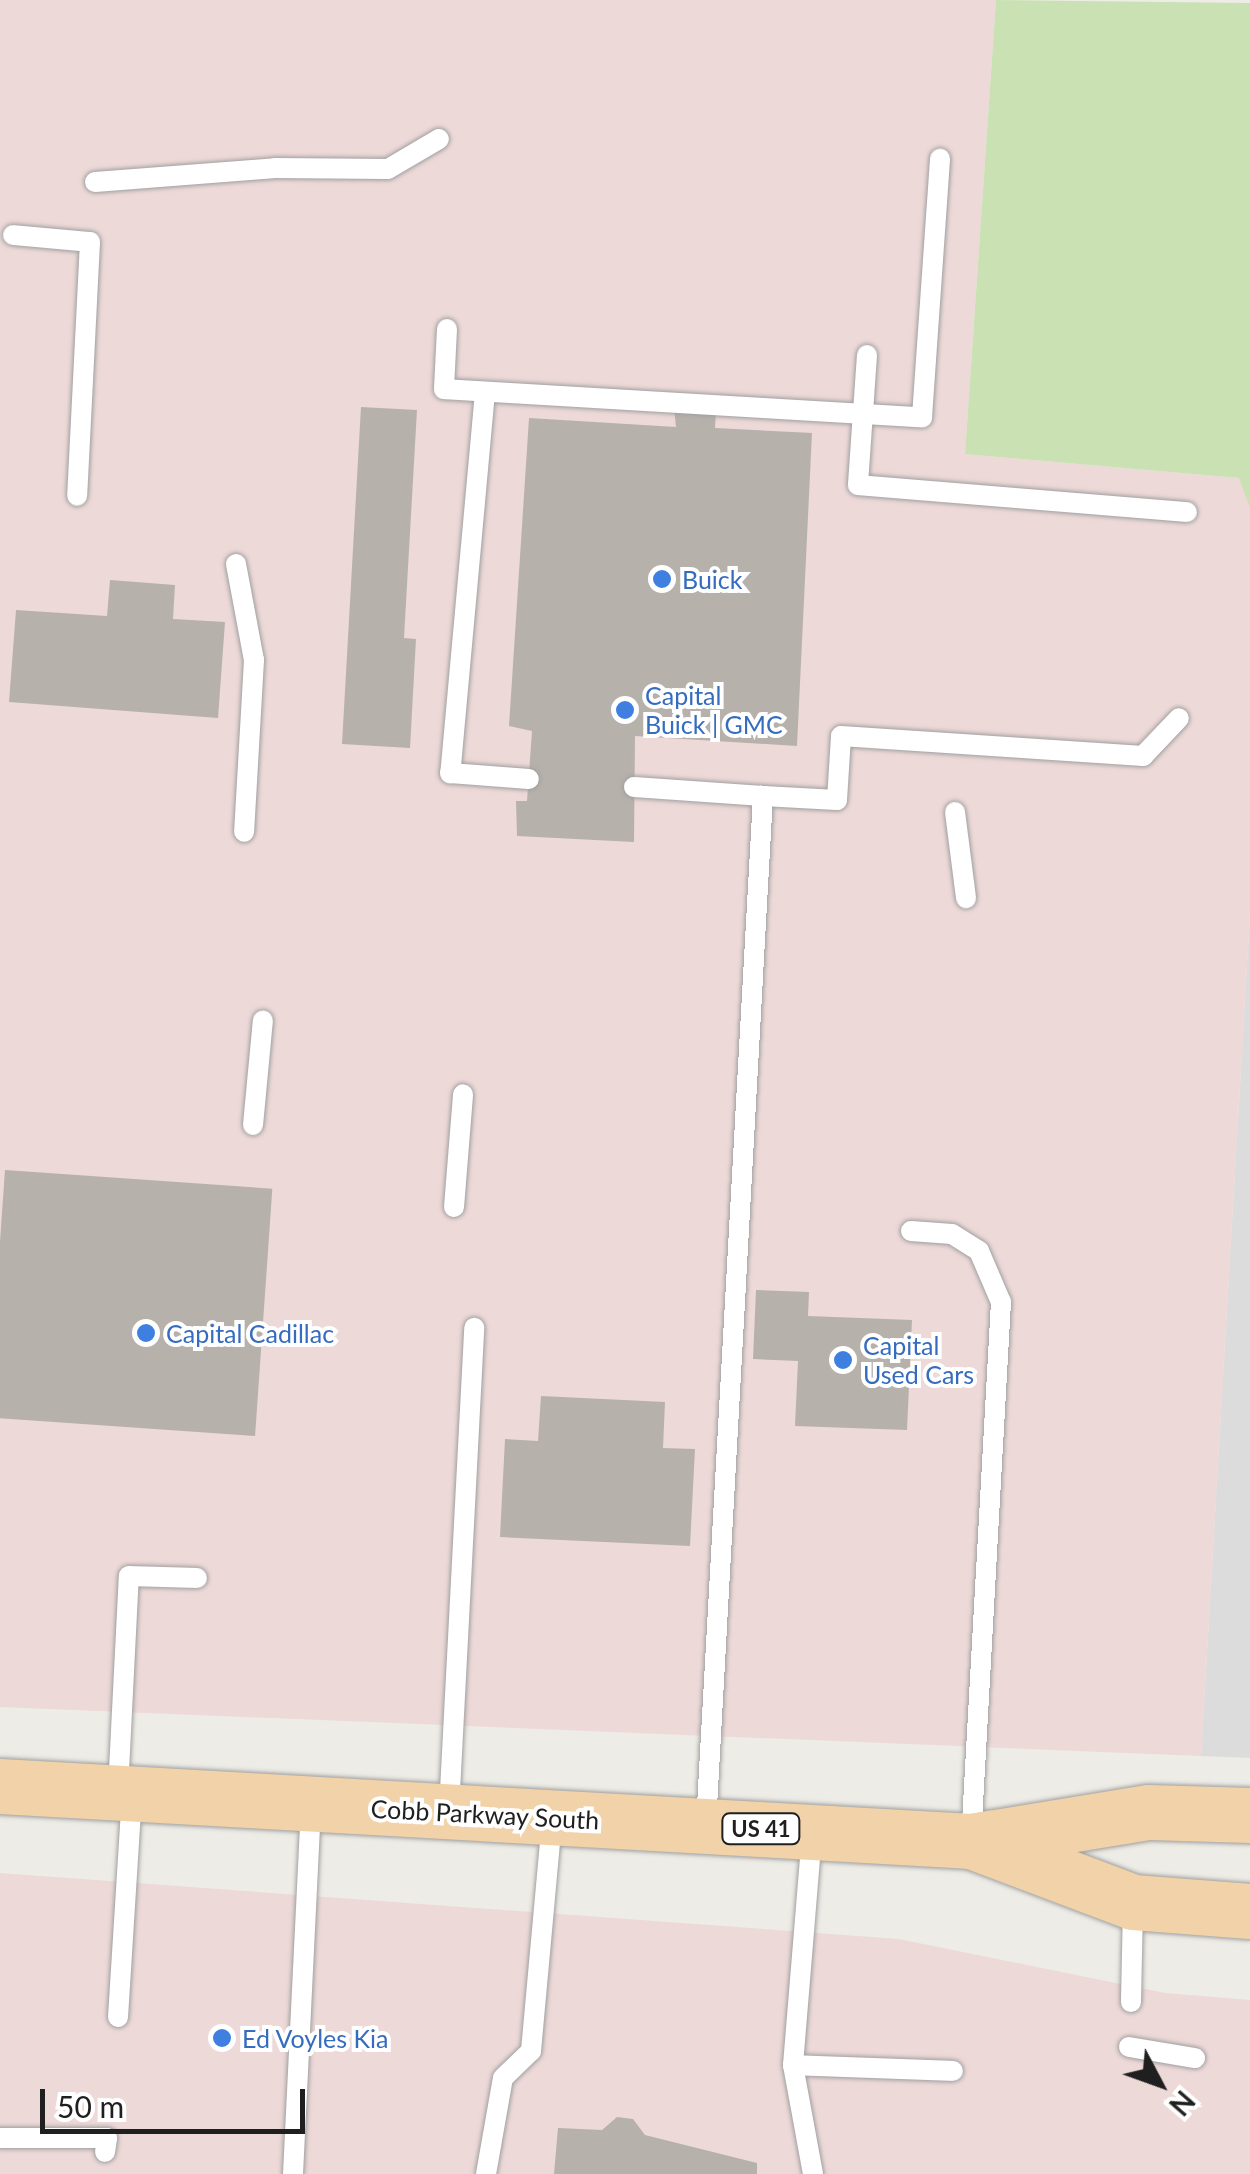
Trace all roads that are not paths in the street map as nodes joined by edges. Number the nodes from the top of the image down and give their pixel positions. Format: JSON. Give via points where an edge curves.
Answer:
{"nodes":[{"id":1,"x":439,"y":139,"type":"dead end"},
{"id":2,"x":940,"y":159,"type":"dead end"},
{"id":3,"x":96,"y":182,"type":"dead end"},
{"id":4,"x":12,"y":236,"type":"dead end"},
{"id":5,"x":448,"y":329,"type":"dead end"},
{"id":6,"x":867,"y":354,"type":"dead end"},
{"id":7,"x":485,"y":392,"type":"junction"},
{"id":8,"x":863,"y":415,"type":"junction"},
{"id":9,"x":77,"y":496,"type":"dead end"},
{"id":10,"x":1187,"y":512,"type":"dead end"},
{"id":11,"x":236,"y":564,"type":"dead end"},
{"id":12,"x":1179,"y":718,"type":"dead end"},
{"id":13,"x":528,"y":780,"type":"dead end"},
{"id":14,"x":634,"y":787,"type":"dead end"},
{"id":15,"x":762,"y":796,"type":"junction"},
{"id":16,"x":956,"y":812,"type":"dead end"},
{"id":17,"x":244,"y":832,"type":"dead end"},
{"id":18,"x":966,"y":898,"type":"dead end"},
{"id":19,"x":263,"y":1020,"type":"dead end"},
{"id":20,"x":463,"y":1094,"type":"dead end"},
{"id":21,"x":253,"y":1125,"type":"dead end"},
{"id":22,"x":454,"y":1207,"type":"dead end"},
{"id":23,"x":911,"y":1231,"type":"dead end"},
{"id":24,"x":474,"y":1328,"type":"dead end"},
{"id":25,"x":197,"y":1578,"type":"dead end"},
{"id":26,"x":0,"y":1786,"type":"edge"},
{"id":27,"x":125,"y":1794,"type":"junction"},
{"id":28,"x":311,"y":1804,"type":"junction"},
{"id":29,"x":449,"y":1812,"type":"junction"},
{"id":30,"x":1250,"y":1815,"type":"edge"},
{"id":31,"x":552,"y":1818,"type":"junction"},
{"id":32,"x":706,"y":1826,"type":"junction"},
{"id":33,"x":812,"y":1832,"type":"junction"},
{"id":34,"x":971,"y":1841,"type":"junction"},
{"id":35,"x":1133,"y":1902,"type":"junction"},
{"id":36,"x":1250,"y":1911,"type":"edge"},
{"id":37,"x":1131,"y":2002,"type":"dead end"},
{"id":38,"x":118,"y":2017,"type":"dead end"},
{"id":39,"x":1129,"y":2047,"type":"dead end"},
{"id":40,"x":1195,"y":2058,"type":"dead end"},
{"id":41,"x":792,"y":2065,"type":"junction"},
{"id":42,"x":952,"y":2070,"type":"dead end"},
{"id":43,"x":0,"y":2138,"type":"edge"},
{"id":44,"x":105,"y":2152,"type":"dead end"},
{"id":45,"x":293,"y":2174,"type":"edge"},
{"id":46,"x":486,"y":2174,"type":"edge"},
{"id":47,"x":813,"y":2174,"type":"edge"}],
"edges":[{"from":1,"to":3,"type":"lane","via":[[388,168],[275,168]]},
{"from":2,"to":8,"type":"lane","via":[[922,417]]},
{"from":4,"to":9,"type":"lane","via":[[90,242]]},
{"from":5,"to":7,"type":"lane","via":[[444,389]]},
{"from":6,"to":8,"type":"lane"},
{"from":7,"to":8,"type":"lane"},
{"from":7,"to":13,"type":"lane","via":[[450,773]]},
{"from":8,"to":10,"type":"lane","via":[[858,486]]},
{"from":11,"to":17,"type":"lane","via":[[254,660]]},
{"from":12,"to":15,"type":"lane","via":[[1144,756],[840,736],[837,800]]},
{"from":14,"to":15,"type":"lane"},
{"from":15,"to":32,"type":"lane"},
{"from":16,"to":18,"type":"lane"},
{"from":19,"to":21,"type":"lane"},
{"from":20,"to":22,"type":"lane"},
{"from":23,"to":34,"type":"lane","via":[[952,1234],[979,1250],[1001,1302]]},
{"from":24,"to":29,"type":"lane"},
{"from":25,"to":27,"type":"lane","via":[[129,1576]]},
{"from":26,"to":27,"type":"main road","name":"Cobb Parkway South","number":"US 41"},
{"from":27,"to":28,"type":"main road","name":"Cobb Parkway South","number":"US 41"},
{"from":27,"to":38,"type":"lane"},
{"from":28,"to":29,"type":"main road","name":"Cobb Parkway South","number":"US 41"},
{"from":28,"to":45,"type":"lane"},
{"from":29,"to":31,"type":"main road","name":"Cobb Parkway South","number":"US 41"},
{"from":30,"to":34,"type":"main road","name":"Cobb Parkway South","number":"US 41","via":[[1149,1812]]},
{"from":31,"to":32,"type":"main road","name":"Cobb Parkway South","number":"US 41"},
{"from":31,"to":46,"type":"lane","via":[[531,2051],[503,2078]]},
{"from":32,"to":33,"type":"main road","name":"Cobb Parkway South","number":"US 41"},
{"from":33,"to":34,"type":"main road","name":"Cobb Parkway South","number":"US 41"},
{"from":33,"to":41,"type":"lane"},
{"from":34,"to":35,"type":"main road","name":"Cobb Parkway South","number":"US 41"},
{"from":35,"to":36,"type":"main road","name":"Cobb Parkway South","number":"US 41"},
{"from":35,"to":37,"type":"lane"},
{"from":39,"to":40,"type":"lane"},
{"from":41,"to":42,"type":"lane"},
{"from":41,"to":47,"type":"lane"},
{"from":43,"to":44,"type":"lane","via":[[107,2138]]}]}
